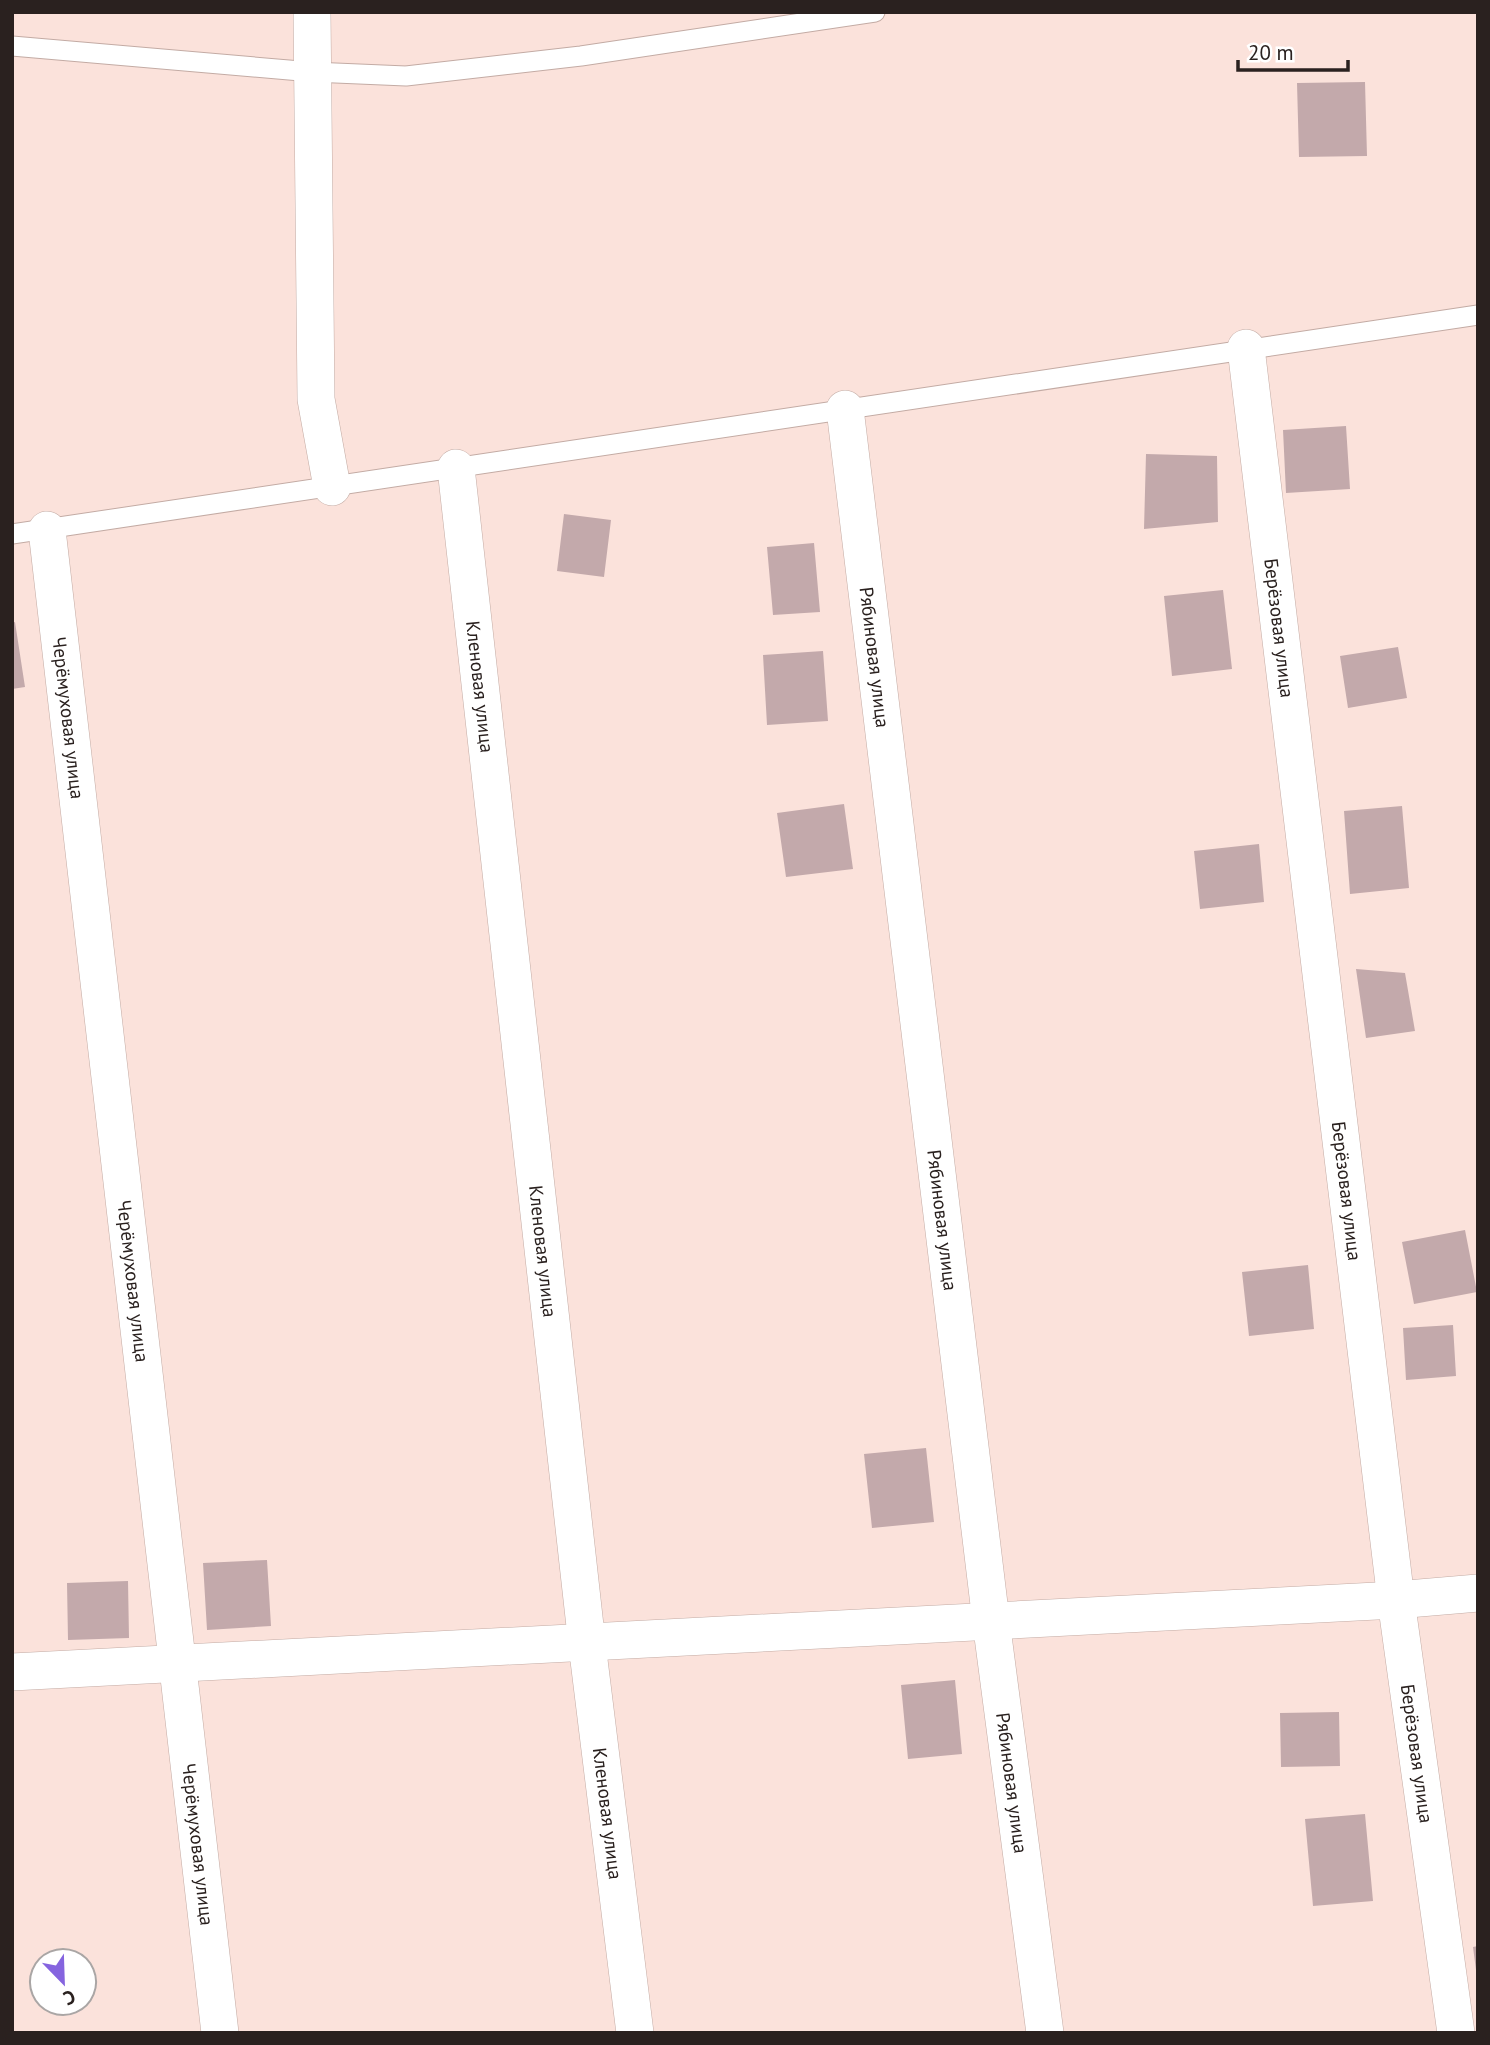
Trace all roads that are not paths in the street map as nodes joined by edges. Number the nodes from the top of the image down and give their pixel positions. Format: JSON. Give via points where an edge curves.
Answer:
{"nodes":[{"id":1,"x":312,"y":12,"type":"edge"},
{"id":2,"x":875,"y":12,"type":"edge"},
{"id":3,"x":12,"y":46,"type":"edge"},
{"id":4,"x":312,"y":72,"type":"junction"},
{"id":5,"x":1478,"y":315,"type":"edge"},
{"id":6,"x":1246,"y":348,"type":"junction"},
{"id":7,"x":845,"y":409,"type":"junction"},
{"id":8,"x":456,"y":468,"type":"junction"},
{"id":9,"x":332,"y":487,"type":"junction"},
{"id":10,"x":29,"y":532,"type":"edge"},
{"id":11,"x":1478,"y":1593,"type":"edge"},
{"id":12,"x":1396,"y":1600,"type":"junction"},
{"id":13,"x":991,"y":1621,"type":"junction"},
{"id":14,"x":587,"y":1644,"type":"junction"},
{"id":15,"x":177,"y":1661,"type":"junction"},
{"id":16,"x":12,"y":1672,"type":"edge"},
{"id":17,"x":220,"y":2033,"type":"edge"},
{"id":18,"x":635,"y":2033,"type":"edge"},
{"id":19,"x":1045,"y":2033,"type":"edge"},
{"id":20,"x":1456,"y":2033,"type":"edge"}],
"edges":[{"from":1,"to":4,"type":"street"},
{"from":2,"to":4,"type":"lane","via":[[581,57],[406,76]]},
{"from":3,"to":4,"type":"lane"},
{"from":4,"to":9,"type":"street","via":[[316,399]]},
{"from":5,"to":6,"type":"lane"},
{"from":6,"to":7,"type":"lane"},
{"from":6,"to":12,"type":"street","name":"Берёзовая улица"},
{"from":7,"to":8,"type":"lane"},
{"from":7,"to":13,"type":"street","name":"Рябиновая улица"},
{"from":8,"to":9,"type":"lane"},
{"from":8,"to":14,"type":"street","name":"Кленовая улица"},
{"from":9,"to":10,"type":"lane"},
{"from":10,"to":15,"type":"street","name":"Черёмуховая улица"},
{"from":11,"to":12,"type":"street"},
{"from":12,"to":13,"type":"street"},
{"from":12,"to":20,"type":"street","name":"Берёзовая улица"},
{"from":13,"to":14,"type":"street"},
{"from":13,"to":19,"type":"street","name":"Рябиновая улица"},
{"from":14,"to":15,"type":"street"},
{"from":14,"to":18,"type":"street","name":"Кленовая улица"},
{"from":15,"to":16,"type":"street"},
{"from":15,"to":17,"type":"street","name":"Черёмуховая улица"}]}
